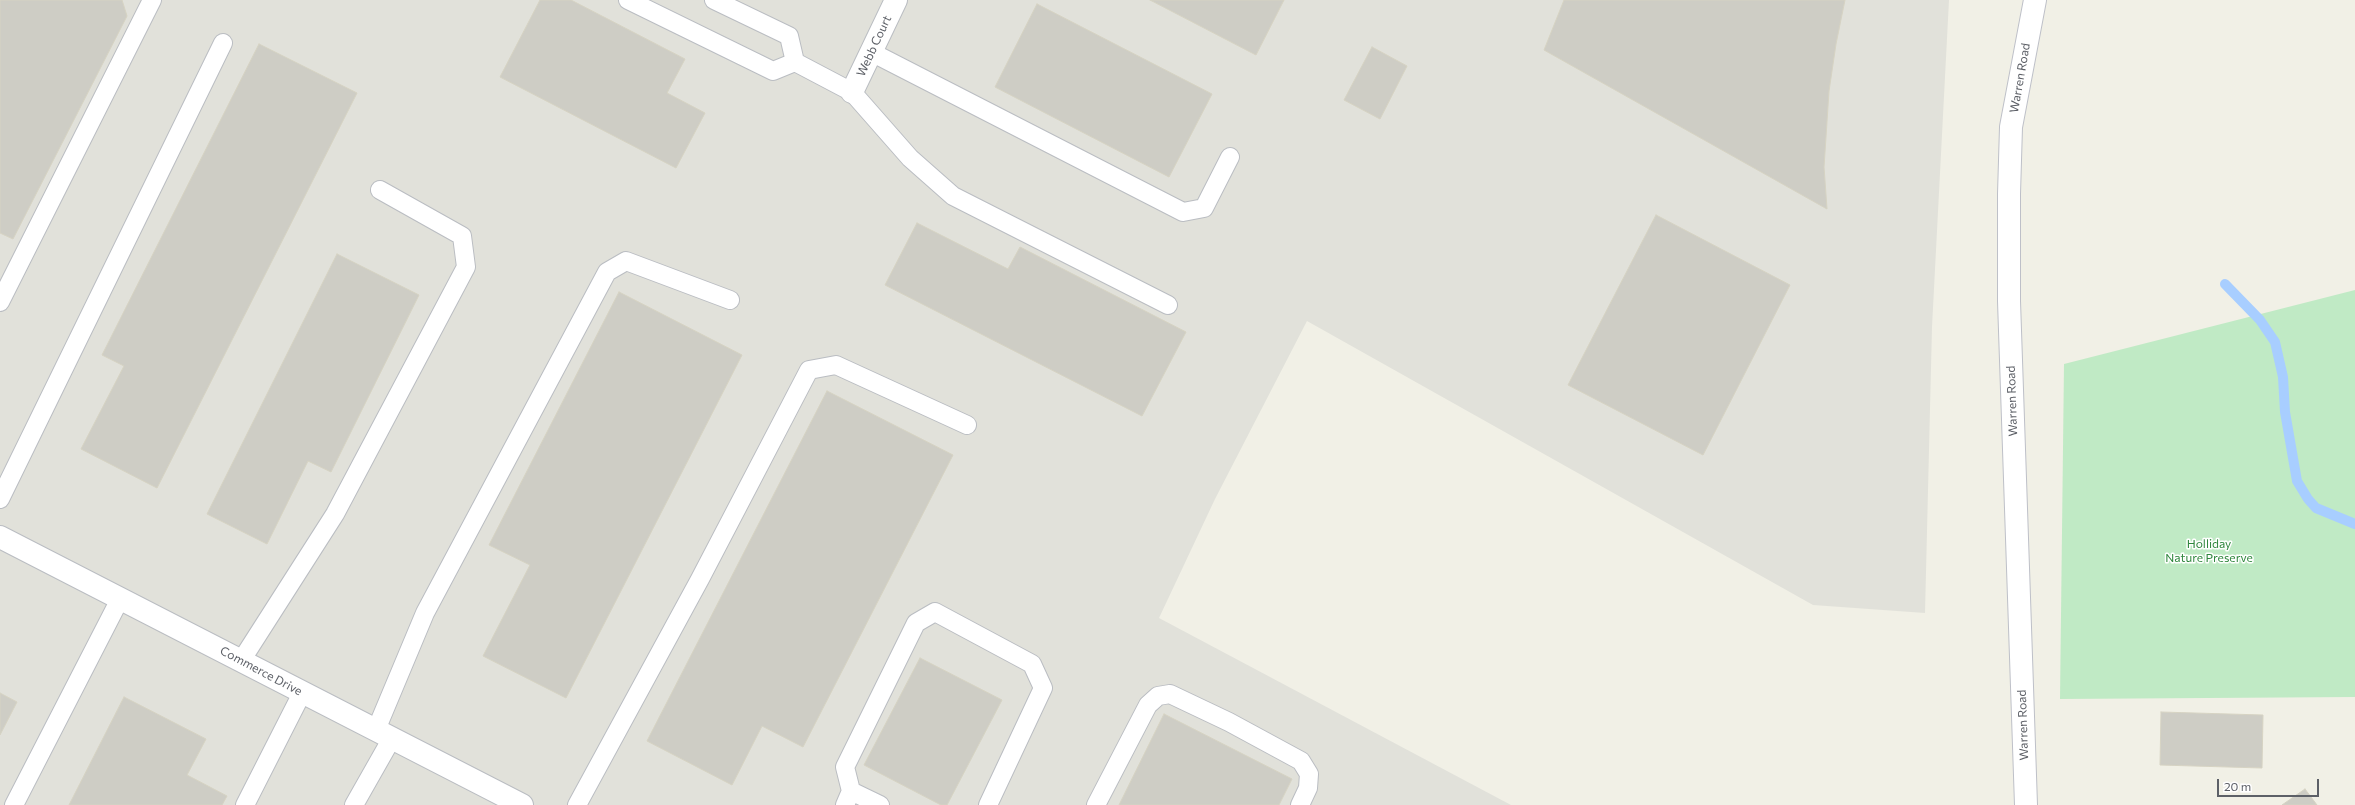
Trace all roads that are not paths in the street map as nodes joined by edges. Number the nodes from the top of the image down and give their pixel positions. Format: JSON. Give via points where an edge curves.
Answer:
{"nodes":[{"id":1,"x":152,"y":0,"type":"edge"},
{"id":2,"x":628,"y":0,"type":"edge"},
{"id":3,"x":714,"y":0,"type":"edge"},
{"id":4,"x":896,"y":0,"type":"edge"},
{"id":5,"x":2035,"y":0,"type":"edge"},
{"id":6,"x":222,"y":43,"type":"dead end"},
{"id":7,"x":871,"y":52,"type":"junction"},
{"id":8,"x":795,"y":62,"type":"junction"},
{"id":9,"x":852,"y":92,"type":"junction"},
{"id":10,"x":1230,"y":157,"type":"dead end"},
{"id":11,"x":380,"y":190,"type":"dead end"},
{"id":12,"x":730,"y":300,"type":"dead end"},
{"id":13,"x":0,"y":302,"type":"edge"},
{"id":14,"x":1168,"y":304,"type":"dead end"},
{"id":15,"x":967,"y":425,"type":"dead end"},
{"id":16,"x":0,"y":499,"type":"edge"},
{"id":17,"x":0,"y":537,"type":"edge"},
{"id":18,"x":120,"y":599,"type":"junction"},
{"id":19,"x":241,"y":660,"type":"junction"},
{"id":20,"x":302,"y":693,"type":"junction"},
{"id":21,"x":384,"y":734,"type":"junction"},
{"id":22,"x":848,"y":798,"type":"edge"},
{"id":23,"x":14,"y":805,"type":"edge"},
{"id":24,"x":244,"y":805,"type":"edge"},
{"id":25,"x":354,"y":805,"type":"edge"},
{"id":26,"x":522,"y":805,"type":"edge"},
{"id":27,"x":577,"y":805,"type":"edge"},
{"id":28,"x":880,"y":805,"type":"edge"},
{"id":29,"x":988,"y":805,"type":"edge"},
{"id":30,"x":1096,"y":805,"type":"edge"},
{"id":31,"x":1300,"y":805,"type":"edge"},
{"id":32,"x":2026,"y":805,"type":"edge"}],
"edges":[{"from":1,"to":13,"type":"lane"},
{"from":2,"to":8,"type":"lane","via":[[773,71]]},
{"from":3,"to":8,"type":"lane","via":[[789,36]]},
{"from":4,"to":7,"type":"main road","name":"Webb Court"},
{"from":5,"to":32,"type":"main road","name":"Warren Road","via":[[2011,127],[2009,194],[2010,333]]},
{"from":6,"to":16,"type":"lane"},
{"from":7,"to":9,"type":"main road","name":"Webb Court"},
{"from":7,"to":10,"type":"lane","via":[[1183,212],[1204,208]]},
{"from":8,"to":9,"type":"lane"},
{"from":9,"to":14,"type":"lane","via":[[910,158],[953,196]]},
{"from":11,"to":19,"type":"lane","via":[[462,236],[466,267],[335,514]]},
{"from":12,"to":21,"type":"lane","via":[[626,261],[607,272],[424,613]]},
{"from":15,"to":27,"type":"lane","via":[[836,365],[809,370],[700,579]]},
{"from":17,"to":18,"type":"main road","name":"Commerce Drive"},
{"from":18,"to":19,"type":"main road","name":"Commerce Drive"},
{"from":18,"to":23,"type":"lane"},
{"from":19,"to":20,"type":"main road","name":"Commerce Drive"},
{"from":20,"to":21,"type":"main road","name":"Commerce Drive"},
{"from":20,"to":24,"type":"lane"},
{"from":21,"to":25,"type":"lane"},
{"from":21,"to":26,"type":"main road","name":"Commerce Drive"},
{"from":22,"to":28,"type":"lane"},
{"from":22,"to":29,"type":"lane","via":[[845,767],[916,623],[934,612],[1032,664],[1043,688]]},
{"from":30,"to":31,"type":"lane","via":[[1148,705],[1158,696],[1170,694],[1301,761],[1309,774],[1308,788]]}]}
